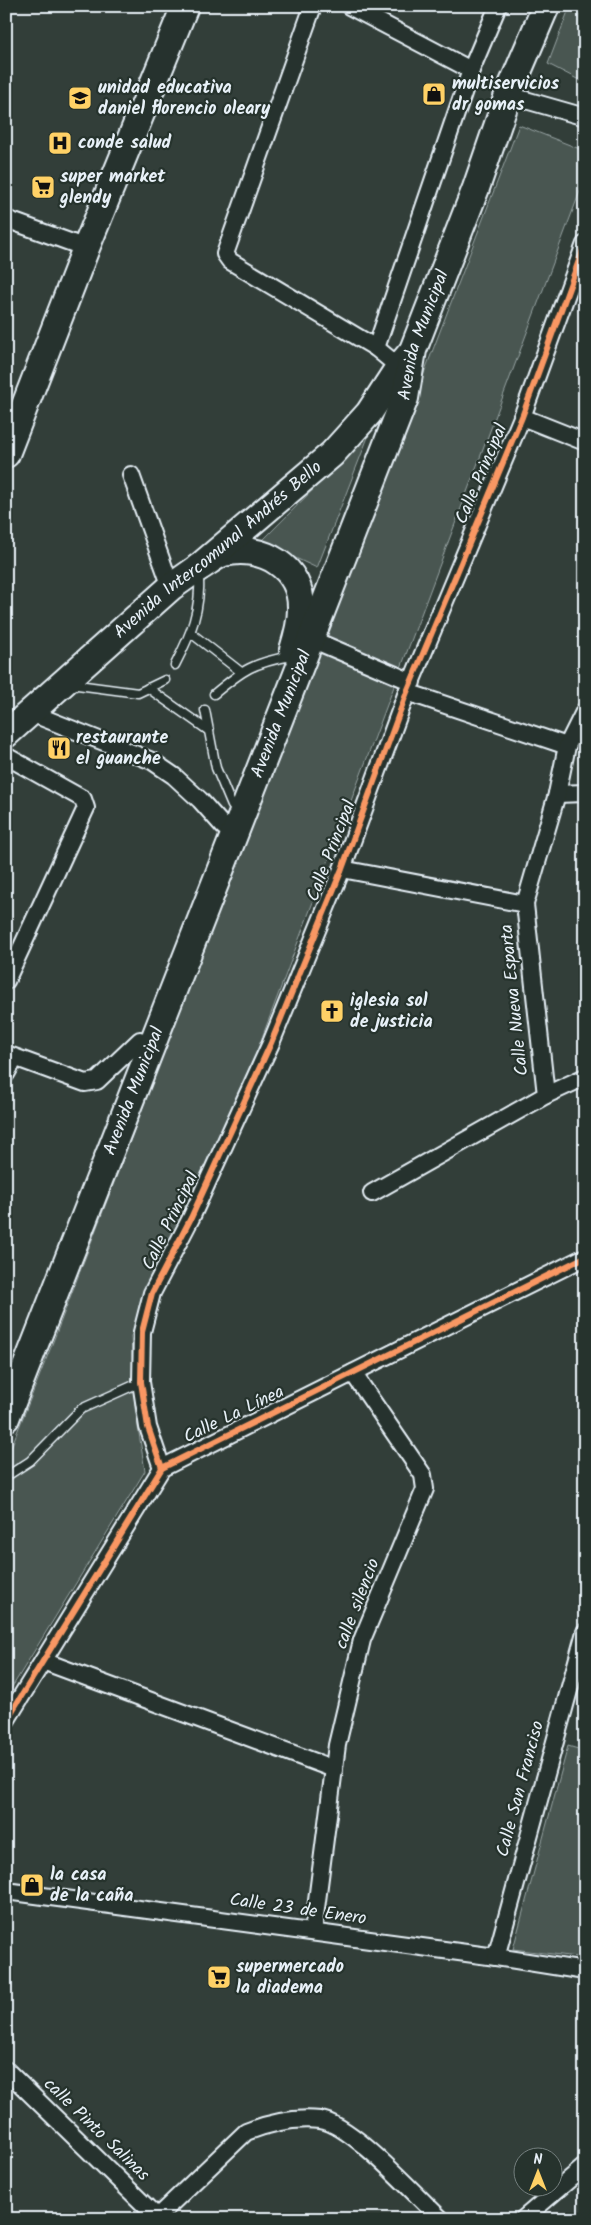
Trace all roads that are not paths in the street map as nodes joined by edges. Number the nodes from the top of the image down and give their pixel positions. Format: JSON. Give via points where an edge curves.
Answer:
{"nodes":[{"id":1,"x":185,"y":6,"type":"edge"},
{"id":2,"x":313,"y":6,"type":"edge"},
{"id":3,"x":349,"y":6,"type":"edge"},
{"id":4,"x":498,"y":6,"type":"edge"},
{"id":5,"x":546,"y":6,"type":"edge"},
{"id":6,"x":472,"y":70,"type":"junction"},
{"id":7,"x":508,"y":95,"type":"junction"},
{"id":8,"x":585,"y":117,"type":"edge"},
{"id":9,"x":6,"y":219,"type":"edge"},
{"id":10,"x":585,"y":244,"type":"edge"},
{"id":11,"x":86,"y":248,"type":"junction"},
{"id":12,"x":376,"y":348,"type":"junction"},
{"id":13,"x":406,"y":358,"type":"junction"},
{"id":14,"x":522,"y":417,"type":"junction"},
{"id":15,"x":585,"y":442,"type":"edge"},
{"id":16,"x":6,"y":454,"type":"edge"},
{"id":17,"x":131,"y":475,"type":"dead end"},
{"id":18,"x":198,"y":568,"type":"junction"},
{"id":19,"x":171,"y":587,"type":"junction"},
{"id":20,"x":191,"y":633,"type":"junction"},
{"id":21,"x":311,"y":639,"type":"junction"},
{"id":22,"x":98,"y":650,"type":"junction"},
{"id":23,"x":291,"y":656,"type":"junction"},
{"id":24,"x":175,"y":665,"type":"dead end"},
{"id":25,"x":241,"y":672,"type":"junction"},
{"id":26,"x":165,"y":680,"type":"dead end"},
{"id":27,"x":63,"y":683,"type":"junction"},
{"id":28,"x":410,"y":687,"type":"junction"},
{"id":29,"x":148,"y":688,"type":"junction"},
{"id":30,"x":214,"y":694,"type":"dead end"},
{"id":31,"x":19,"y":710,"type":"edge"},
{"id":32,"x":205,"y":710,"type":"dead end"},
{"id":33,"x":585,"y":710,"type":"edge"},
{"id":34,"x":209,"y":731,"type":"junction"},
{"id":35,"x":6,"y":734,"type":"edge"},
{"id":36,"x":567,"y":746,"type":"junction"},
{"id":37,"x":6,"y":756,"type":"edge"},
{"id":38,"x":585,"y":792,"type":"edge"},
{"id":39,"x":557,"y":794,"type":"junction"},
{"id":40,"x":228,"y":817,"type":"junction"},
{"id":41,"x":342,"y":868,"type":"junction"},
{"id":42,"x":525,"y":904,"type":"junction"},
{"id":43,"x":6,"y":981,"type":"edge"},
{"id":44,"x":140,"y":1040,"type":"junction"},
{"id":45,"x":10,"y":1056,"type":"edge"},
{"id":46,"x":6,"y":1074,"type":"edge"},
{"id":47,"x":585,"y":1077,"type":"edge"},
{"id":48,"x":546,"y":1095,"type":"junction"},
{"id":49,"x":372,"y":1193,"type":"dead end"},
{"id":50,"x":585,"y":1257,"type":"edge"},
{"id":51,"x":52,"y":1290,"type":"junction"},
{"id":52,"x":353,"y":1373,"type":"junction"},
{"id":53,"x":141,"y":1382,"type":"junction"},
{"id":54,"x":6,"y":1391,"type":"edge"},
{"id":55,"x":6,"y":1418,"type":"edge"},
{"id":56,"x":162,"y":1468,"type":"junction"},
{"id":57,"x":7,"y":1476,"type":"edge"},
{"id":58,"x":585,"y":1632,"type":"edge"},
{"id":59,"x":43,"y":1661,"type":"junction"},
{"id":60,"x":6,"y":1721,"type":"edge"},
{"id":61,"x":334,"y":1769,"type":"junction"},
{"id":62,"x":6,"y":1891,"type":"edge"},
{"id":63,"x":313,"y":1932,"type":"junction"},
{"id":64,"x":496,"y":1957,"type":"junction"},
{"id":65,"x":585,"y":1971,"type":"edge"},
{"id":66,"x":6,"y":2070,"type":"edge"},
{"id":67,"x":585,"y":2166,"type":"edge"},
{"id":68,"x":158,"y":2218,"type":"edge"},
{"id":69,"x":441,"y":2219,"type":"edge"},
{"id":70,"x":523,"y":2219,"type":"edge"}],
"edges":[{"from":1,"to":11,"type":"highway"},
{"from":2,"to":12,"type":"street","via":[[226,254],[230,261]]},
{"from":3,"to":6,"type":"street"},
{"from":4,"to":6,"type":"street"},
{"from":5,"to":7,"type":"highway","name":"Avenida Municipal"},
{"from":6,"to":12,"type":"street"},
{"from":7,"to":8,"type":"street"},
{"from":7,"to":13,"type":"highway","name":"Avenida Municipal","via":[[476,188]]},
{"from":9,"to":11,"type":"street"},
{"from":10,"to":14,"type":"street","name":"Calle Principal"},
{"from":11,"to":16,"type":"highway"},
{"from":12,"to":13,"type":"street"},
{"from":13,"to":18,"type":"highway","name":"Avenida Intercomunal Andrés Bello","via":[[369,413],[332,454]]},
{"from":13,"to":21,"type":"highway","name":"Avenida Municipal","via":[[405,398]]},
{"from":14,"to":15,"type":"street"},
{"from":14,"to":28,"type":"street","name":"Calle Principal"},
{"from":17,"to":19,"type":"street"},
{"from":18,"to":19,"type":"highway","name":"Avenida Intercomunal Andrés Bello"},
{"from":18,"to":20,"type":"lane","via":[[200,595]]},
{"from":18,"to":23,"type":"highway","name":"Avenida Municipal","via":[[223,553],[253,551],[277,560],[298,588],[301,608]]},
{"from":19,"to":22,"type":"highway","name":"Avenida Intercomunal Andrés Bello"},
{"from":20,"to":24,"type":"lane"},
{"from":20,"to":25,"type":"lane"},
{"from":21,"to":28,"type":"street"},
{"from":21,"to":51,"type":"highway","name":"Avenida Municipal"},
{"from":22,"to":27,"type":"highway","name":"Avenida Intercomunal Andrés Bello"},
{"from":22,"to":31,"type":"highway","via":[[66,661],[32,691]]},
{"from":23,"to":25,"type":"lane","via":[[264,661]]},
{"from":23,"to":40,"type":"highway","name":"Avenida Municipal"},
{"from":25,"to":30,"type":"lane"},
{"from":26,"to":29,"type":"lane"},
{"from":27,"to":29,"type":"lane","via":[[138,693]]},
{"from":27,"to":31,"type":"highway","name":"Avenida Intercomunal Andrés Bello"},
{"from":28,"to":36,"type":"street"},
{"from":28,"to":41,"type":"street","name":"Calle Principal"},
{"from":29,"to":34,"type":"lane"},
{"from":31,"to":35,"type":"highway","name":"Avenida Intercomunal Andrés Bello"},
{"from":31,"to":40,"type":"street","via":[[152,761],[200,800]]},
{"from":32,"to":34,"type":"lane"},
{"from":33,"to":36,"type":"street","name":"Calle Nueva Esparta"},
{"from":34,"to":40,"type":"lane"},
{"from":36,"to":39,"type":"street","name":"Calle Nueva Esparta"},
{"from":37,"to":43,"type":"street","via":[[83,800],[86,808]]},
{"from":38,"to":39,"type":"street"},
{"from":39,"to":42,"type":"street","name":"Calle Nueva Esparta"},
{"from":40,"to":44,"type":"highway","name":"Avenida Municipal"},
{"from":41,"to":42,"type":"street"},
{"from":41,"to":53,"type":"street","name":"Calle Principal","via":[[271,1043],[191,1218],[152,1293],[142,1332]]},
{"from":42,"to":48,"type":"street","name":"Calle Nueva Esparta"},
{"from":44,"to":45,"type":"street","via":[[97,1081],[85,1083]]},
{"from":44,"to":51,"type":"highway","name":"Avenida Municipal"},
{"from":45,"to":46,"type":"street"},
{"from":47,"to":48,"type":"street"},
{"from":48,"to":49,"type":"street","name":"Calle Nueva Esparta"},
{"from":50,"to":52,"type":"street","name":"Calle La Línea"},
{"from":51,"to":54,"type":"highway","name":"Avenida Municipal"},
{"from":51,"to":55,"type":"highway","name":"Avenida Municipal"},
{"from":52,"to":56,"type":"street","name":"Calle La Línea"},
{"from":52,"to":61,"type":"street","name":"calle silencio","via":[[423,1475],[425,1489],[362,1640]]},
{"from":53,"to":56,"type":"street","name":"Calle Principal","via":[[148,1428]]},
{"from":53,"to":57,"type":"lane","via":[[81,1409],[30,1461]]},
{"from":56,"to":59,"type":"street"},
{"from":58,"to":64,"type":"street","name":"Calle San Franciso"},
{"from":59,"to":60,"type":"street"},
{"from":59,"to":61,"type":"street"},
{"from":61,"to":63,"type":"street","name":"calle silencio"},
{"from":62,"to":63,"type":"street","name":"Calle 23 de Enero"},
{"from":63,"to":64,"type":"street","name":"Calle 23 de Enero"},
{"from":64,"to":65,"type":"street","name":"Calle 23 de Enero"},
{"from":66,"to":68,"type":"street","name":"calle Pinto Salinas"},
{"from":67,"to":70,"type":"street"},
{"from":68,"to":69,"type":"street","via":[[246,2132],[291,2120],[322,2120],[353,2135]]}]}
